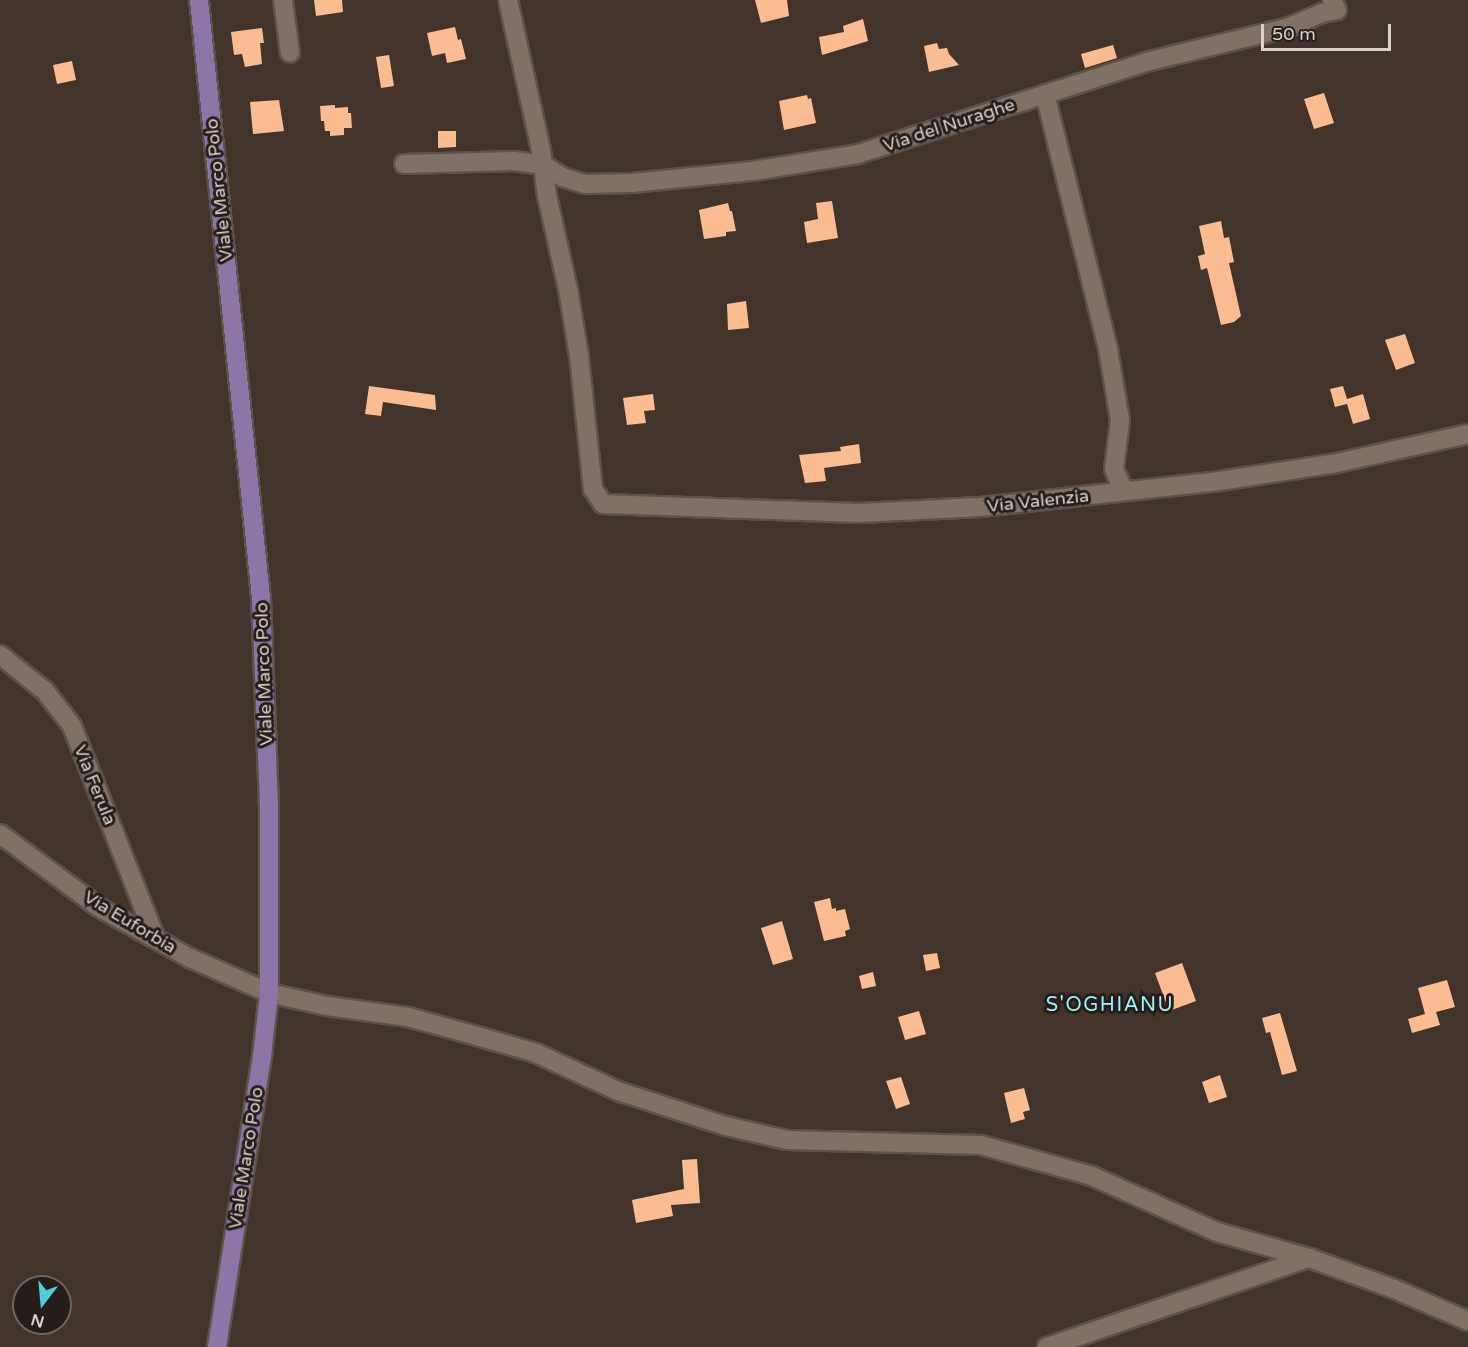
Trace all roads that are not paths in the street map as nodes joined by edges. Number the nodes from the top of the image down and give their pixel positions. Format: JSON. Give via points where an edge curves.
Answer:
{"nodes":[{"id":1,"x":199,"y":0,"type":"edge"},
{"id":2,"x":283,"y":0,"type":"edge"},
{"id":3,"x":508,"y":0,"type":"edge"},
{"id":4,"x":1332,"y":0,"type":"edge"},
{"id":5,"x":290,"y":53,"type":"dead end"},
{"id":6,"x":1046,"y":94,"type":"junction"},
{"id":7,"x":404,"y":164,"type":"dead end"},
{"id":8,"x":543,"y":165,"type":"junction"},
{"id":9,"x":1468,"y":434,"type":"edge"},
{"id":10,"x":1124,"y":491,"type":"junction"},
{"id":11,"x":0,"y":655,"type":"edge"},
{"id":12,"x":0,"y":834,"type":"edge"},
{"id":13,"x":156,"y":939,"type":"junction"},
{"id":14,"x":269,"y":993,"type":"junction"},
{"id":15,"x":1309,"y":1258,"type":"junction"},
{"id":16,"x":1468,"y":1321,"type":"edge"},
{"id":17,"x":217,"y":1347,"type":"edge"},
{"id":18,"x":1047,"y":1347,"type":"edge"}],
"edges":[{"from":1,"to":14,"type":"main road","name":"Viale Marco Polo","via":[[261,598],[269,809]]},
{"from":2,"to":5,"type":"street"},
{"from":3,"to":8,"type":"street"},
{"from":4,"to":6,"type":"street","name":"Via del Nuraghe","via":[[1337,10],[1289,27],[1150,61]]},
{"from":6,"to":8,"type":"street","name":"Via del Nuraghe","via":[[858,154],[753,171],[585,184],[562,177]]},
{"from":6,"to":10,"type":"street","via":[[1108,350],[1120,420],[1114,469]]},
{"from":7,"to":8,"type":"street","name":"Via del Nuraghe","via":[[514,161]]},
{"from":8,"to":10,"type":"street","name":"Via Valenzia","via":[[579,357],[593,489],[603,504],[859,513],[981,507]]},
{"from":9,"to":10,"type":"street","name":"Via Valenzia","via":[[1332,464]]},
{"from":11,"to":13,"type":"street","name":"Via Ferula","via":[[45,691],[72,726]]},
{"from":12,"to":13,"type":"street","name":"Via Euforbia","via":[[100,908]]},
{"from":13,"to":14,"type":"street","name":"Via Euforbia"},
{"from":14,"to":15,"type":"street","name":"Via Euforbia","via":[[408,1017],[477,1036],[536,1053],[618,1090],[726,1126],[786,1140],[981,1145],[1092,1176],[1217,1232]]},
{"from":14,"to":17,"type":"main road","name":"Viale Marco Polo"},
{"from":15,"to":16,"type":"street","name":"Via Euforbia"},
{"from":15,"to":18,"type":"street"}]}
